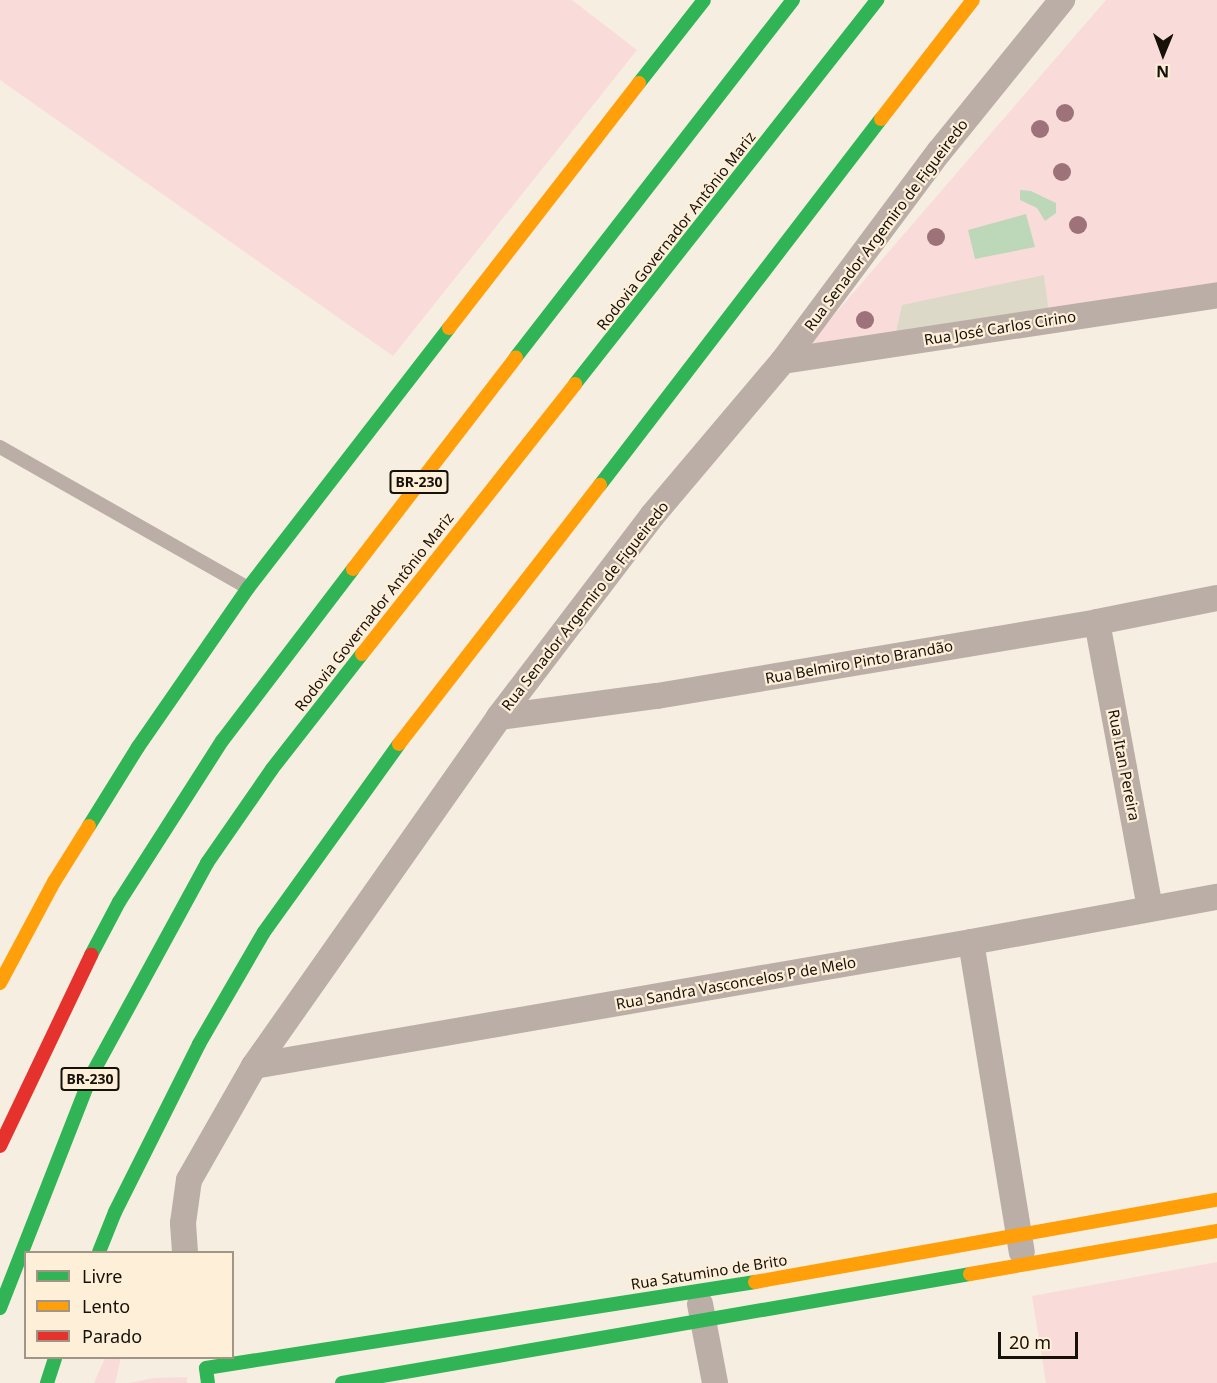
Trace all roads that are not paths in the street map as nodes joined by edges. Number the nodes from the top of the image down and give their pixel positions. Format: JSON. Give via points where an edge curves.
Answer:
{"nodes":[{"id":1,"x":704,"y":0,"type":"edge"},
{"id":2,"x":793,"y":0,"type":"edge"},
{"id":3,"x":877,"y":0,"type":"edge"},
{"id":4,"x":973,"y":0,"type":"edge"},
{"id":5,"x":1062,"y":0,"type":"edge"},
{"id":6,"x":1217,"y":295,"type":"edge"},
{"id":7,"x":783,"y":361,"type":"junction"},
{"id":8,"x":0,"y":447,"type":"edge"},
{"id":9,"x":248,"y":588,"type":"junction"},
{"id":10,"x":1217,"y":598,"type":"edge"},
{"id":11,"x":1097,"y":622,"type":"junction"},
{"id":12,"x":499,"y":717,"type":"junction"},
{"id":13,"x":1217,"y":897,"type":"edge"},
{"id":14,"x":1150,"y":908,"type":"junction"},
{"id":15,"x":971,"y":942,"type":"junction"},
{"id":16,"x":0,"y":983,"type":"edge"},
{"id":17,"x":254,"y":1066,"type":"junction"},
{"id":18,"x":0,"y":1146,"type":"edge"},
{"id":19,"x":1217,"y":1200,"type":"edge"},
{"id":20,"x":1217,"y":1231,"type":"edge"},
{"id":21,"x":1019,"y":1235,"type":"junction"},
{"id":22,"x":99,"y":1251,"type":"edge"},
{"id":23,"x":185,"y":1251,"type":"edge"},
{"id":24,"x":1024,"y":1264,"type":"junction"},
{"id":25,"x":698,"y":1292,"type":"junction"},
{"id":26,"x":0,"y":1308,"type":"edge"},
{"id":27,"x":703,"y":1320,"type":"junction"},
{"id":28,"x":55,"y":1359,"type":"edge"},
{"id":29,"x":206,"y":1369,"type":"edge"},
{"id":30,"x":47,"y":1383,"type":"edge"},
{"id":31,"x":342,"y":1383,"type":"edge"},
{"id":32,"x":715,"y":1383,"type":"edge"}],
"edges":[{"from":1,"to":9,"type":"main road"},
{"from":2,"to":18,"type":"main road","number":"BR-230","via":[[601,244],[222,741],[119,903],[75,984]]},
{"from":3,"to":26,"type":"main road","name":"Rodovia Governador Antônio Mariz","number":"BR-230","via":[[280,759],[207,863],[92,1076]]},
{"from":4,"to":22,"type":"main road","via":[[394,750],[264,932],[199,1044]]},
{"from":5,"to":7,"type":"street","name":"Rua Senador Argemiro de Figueiredo","via":[[939,152]]},
{"from":6,"to":7,"type":"street","name":"Rua José Carlos Cirino"},
{"from":7,"to":12,"type":"street","name":"Rua Senador Argemiro de Figueiredo","via":[[652,516]]},
{"from":8,"to":9,"type":"lane"},
{"from":9,"to":16,"type":"main road","via":[[138,747],[54,882]]},
{"from":10,"to":11,"type":"street","name":"Rua Belmiro Pinto Brandão"},
{"from":11,"to":12,"type":"street","name":"Rua Belmiro Pinto Brandão","via":[[657,696]]},
{"from":11,"to":14,"type":"street","name":"Rua Itan Pereira"},
{"from":12,"to":17,"type":"street","name":"Rua Senador Argemiro de Figueiredo"},
{"from":13,"to":14,"type":"street","name":"Rua Sandra Vasconcelos P de Melo"},
{"from":14,"to":15,"type":"street","name":"Rua Sandra Vasconcelos P de Melo"},
{"from":15,"to":17,"type":"street","name":"Rua Sandra Vasconcelos P de Melo"},
{"from":15,"to":21,"type":"street"},
{"from":17,"to":23,"type":"street","name":"Rua Senador Argemiro de Figueiredo","via":[[189,1180],[183,1222]]},
{"from":19,"to":21,"type":"main road","name":"Rua Satumino de Brito"},
{"from":20,"to":24,"type":"main road"},
{"from":21,"to":24,"type":"street"},
{"from":21,"to":25,"type":"main road","name":"Rua Satumino de Brito"},
{"from":24,"to":27,"type":"main road"},
{"from":25,"to":27,"type":"street"},
{"from":25,"to":29,"type":"main road","name":"Rua Satumino de Brito"},
{"from":27,"to":31,"type":"main road"},
{"from":27,"to":32,"type":"street"},
{"from":28,"to":30,"type":"main road"}]}
